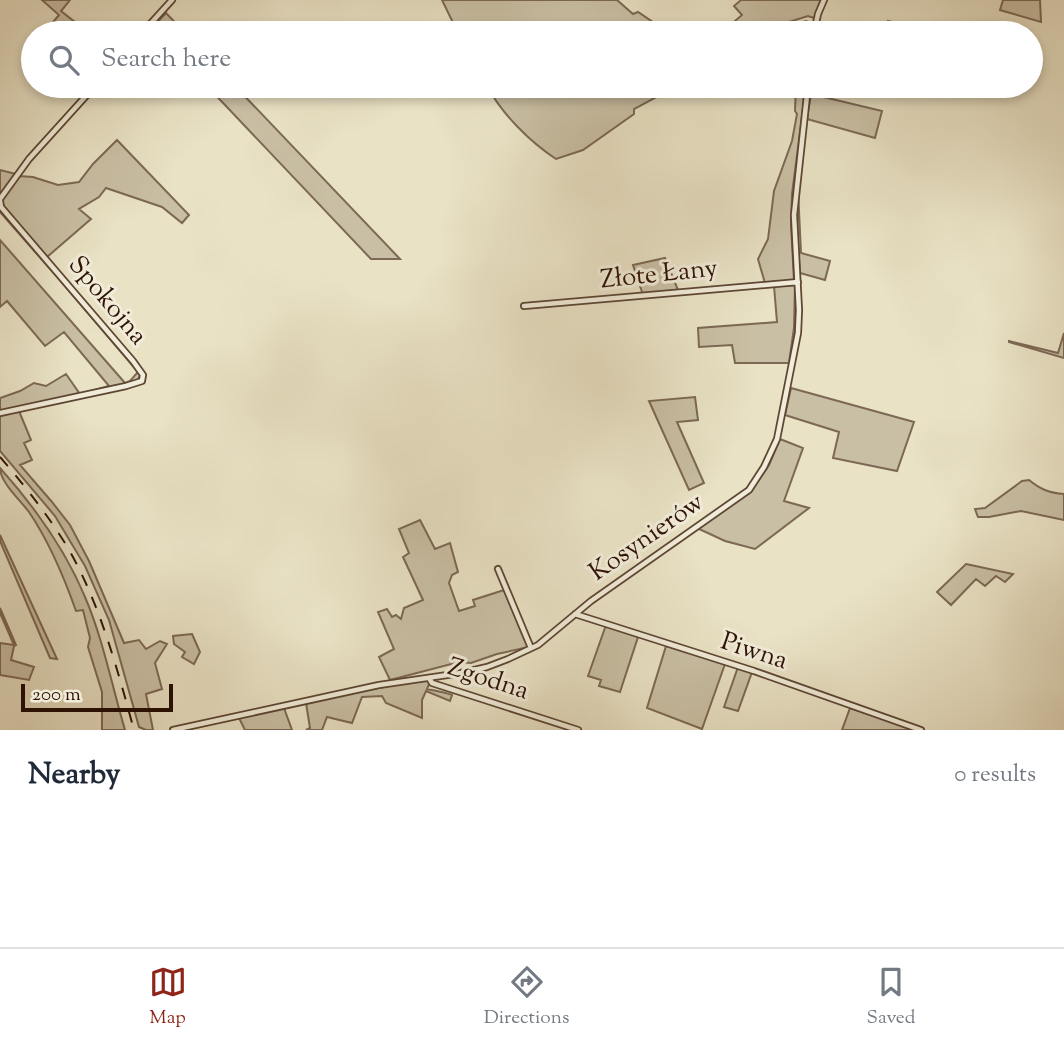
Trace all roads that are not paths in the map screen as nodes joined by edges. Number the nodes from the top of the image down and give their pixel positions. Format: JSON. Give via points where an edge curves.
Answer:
{"nodes":[{"id":1,"x":172,"y":0,"type":"edge"},
{"id":2,"x":824,"y":0,"type":"edge"},
{"id":3,"x":153,"y":21,"type":"edge"},
{"id":4,"x":817,"y":21,"type":"edge"},
{"id":5,"x":84,"y":98,"type":"edge"},
{"id":6,"x":806,"y":98,"type":"edge"},
{"id":7,"x":0,"y":200,"type":"edge"},
{"id":8,"x":798,"y":282,"type":"junction"},
{"id":9,"x":524,"y":306,"type":"dead end"},
{"id":10,"x":0,"y":413,"type":"edge"},
{"id":11,"x":498,"y":569,"type":"dead end"},
{"id":12,"x":574,"y":614,"type":"junction"},
{"id":13,"x":531,"y":648,"type":"junction"},
{"id":14,"x":429,"y":678,"type":"junction"},
{"id":15,"x":173,"y":730,"type":"edge"},
{"id":16,"x":578,"y":730,"type":"edge"},
{"id":17,"x":921,"y":730,"type":"edge"}],
"edges":[{"from":1,"to":3,"type":"street"},
{"from":2,"to":4,"type":"street"},
{"from":5,"to":7,"type":"street","name":"Spokojna"},
{"from":6,"to":8,"type":"street","name":"Kosynierów","via":[[794,215]]},
{"from":7,"to":10,"type":"street","name":"Spokojna","via":[[1,207],[133,361],[142,381]]},
{"from":8,"to":9,"type":"street","name":"Złote Łany"},
{"from":8,"to":12,"type":"street","name":"Kosynierów","via":[[798,333],[777,439],[749,490]]},
{"from":11,"to":13,"type":"street"},
{"from":12,"to":13,"type":"street","name":"Kosynierów"},
{"from":12,"to":17,"type":"street","name":"Piwna"},
{"from":13,"to":14,"type":"street","name":"Kosynierów","via":[[487,667]]},
{"from":14,"to":15,"type":"street","name":"Kosynierów"},
{"from":14,"to":16,"type":"street","name":"Zgodna","via":[[432,683]]}]}
